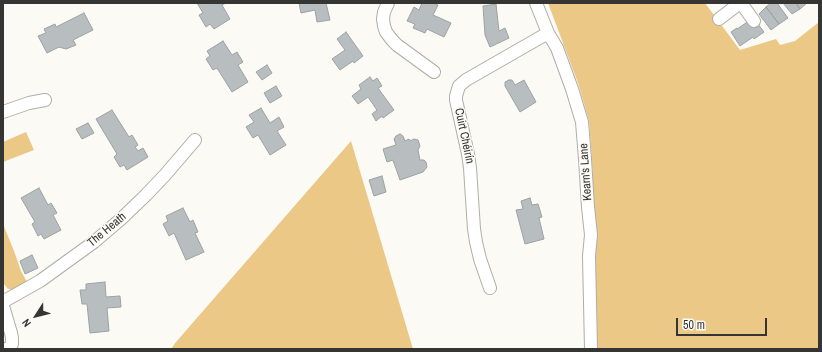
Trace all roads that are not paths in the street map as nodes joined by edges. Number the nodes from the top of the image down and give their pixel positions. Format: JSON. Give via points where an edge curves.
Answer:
{"nodes":[{"id":1,"x":388,"y":3,"type":"edge"},
{"id":2,"x":536,"y":3,"type":"edge"},
{"id":3,"x":740,"y":3,"type":"edge"},
{"id":4,"x":719,"y":19,"type":"dead end"},
{"id":5,"x":754,"y":21,"type":"dead end"},
{"id":6,"x":548,"y":33,"type":"junction"},
{"id":7,"x":434,"y":72,"type":"dead end"},
{"id":8,"x":45,"y":100,"type":"dead end"},
{"id":9,"x":3,"y":112,"type":"edge"},
{"id":10,"x":195,"y":140,"type":"dead end"},
{"id":11,"x":490,"y":288,"type":"dead end"},
{"id":12,"x":3,"y":300,"type":"edge"},
{"id":13,"x":3,"y":306,"type":"edge"},
{"id":14,"x":6,"y":349,"type":"edge"},
{"id":15,"x":591,"y":349,"type":"edge"}],
"edges":[{"from":1,"to":7,"type":"street","via":[[383,19],[389,36],[397,45]]},
{"from":2,"to":6,"type":"street","name":"Kearn's Lane"},
{"from":3,"to":4,"type":"street"},
{"from":3,"to":5,"type":"street"},
{"from":6,"to":11,"type":"street","name":"Cuirt Chéirín","via":[[466,80],[459,86],[456,96],[470,168],[476,242]]},
{"from":6,"to":15,"type":"street","name":"Kearn's Lane","via":[[557,48],[582,122],[591,235]]},
{"from":8,"to":9,"type":"street"},
{"from":10,"to":12,"type":"street","name":"The Heath","via":[[146,195],[99,238],[40,281]]},
{"from":13,"to":14,"type":"street","via":[[12,338],[12,344]]}]}
